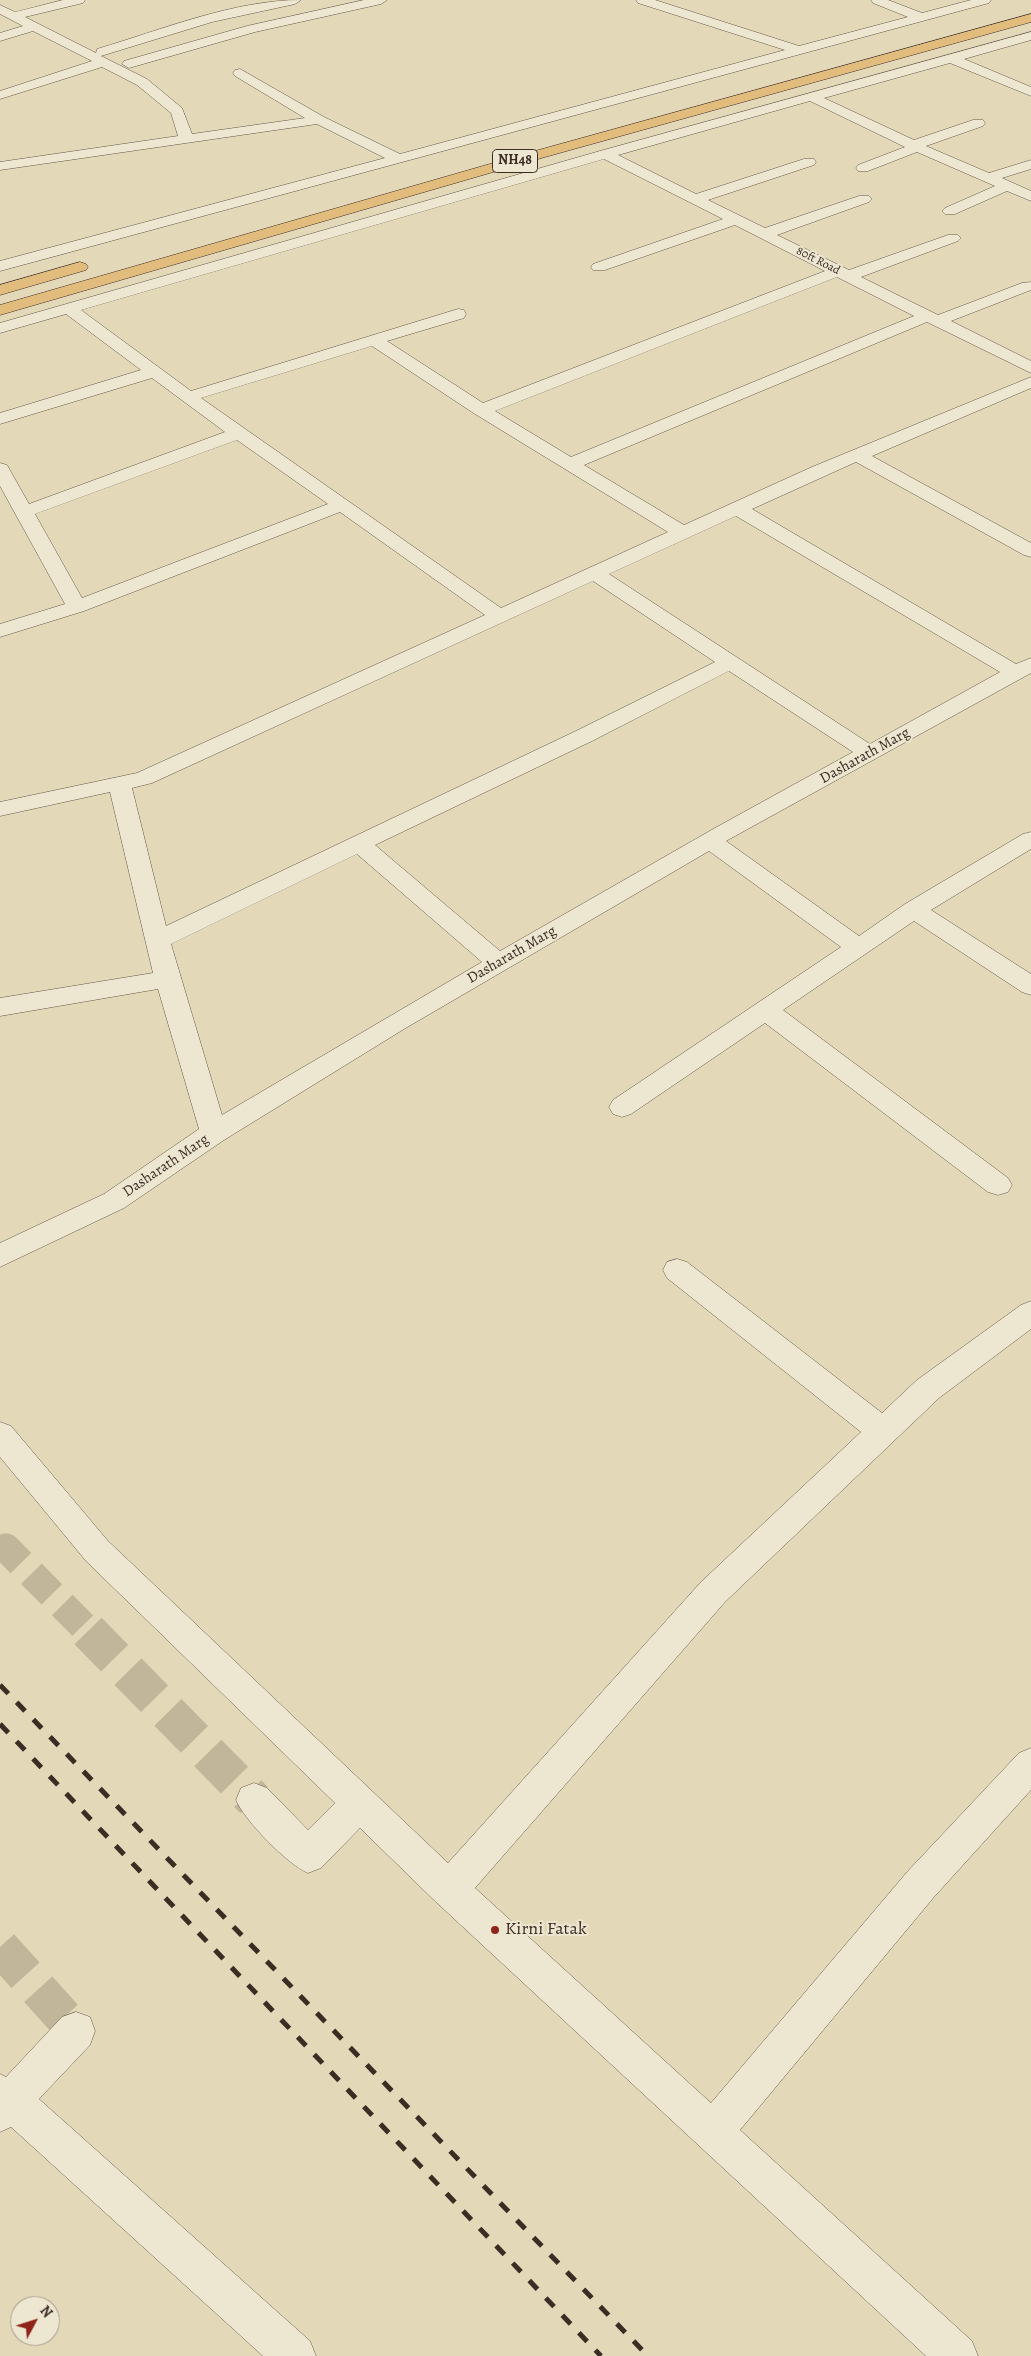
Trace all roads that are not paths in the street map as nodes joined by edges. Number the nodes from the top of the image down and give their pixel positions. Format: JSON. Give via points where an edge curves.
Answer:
{"nodes":[{"id":1,"x":78,"y":0,"type":"edge"},
{"id":2,"x":295,"y":0,"type":"edge"},
{"id":3,"x":381,"y":0,"type":"edge"},
{"id":4,"x":642,"y":0,"type":"edge"},
{"id":5,"x":670,"y":0,"type":"edge"},
{"id":6,"x":877,"y":0,"type":"edge"},
{"id":7,"x":989,"y":6,"type":"edge"},
{"id":8,"x":6,"y":12,"type":"edge"},
{"id":9,"x":920,"y":17,"type":"junction"},
{"id":10,"x":1031,"y":18,"type":"edge"},
{"id":11,"x":34,"y":27,"type":"junction"},
{"id":12,"x":1031,"y":36,"type":"edge"},
{"id":13,"x":0,"y":37,"type":"edge"},
{"id":14,"x":818,"y":44,"type":"junction"},
{"id":15,"x":867,"y":47,"type":"dead end"},
{"id":16,"x":798,"y":50,"type":"junction"},
{"id":17,"x":103,"y":57,"type":"junction"},
{"id":18,"x":952,"y":59,"type":"junction"},
{"id":19,"x":129,"y":64,"type":"dead end"},
{"id":20,"x":240,"y":73,"type":"dead end"},
{"id":21,"x":1031,"y":92,"type":"edge"},
{"id":22,"x":0,"y":96,"type":"edge"},
{"id":23,"x":814,"y":98,"type":"junction"},
{"id":24,"x":319,"y":120,"type":"junction"},
{"id":25,"x":978,"y":123,"type":"dead end"},
{"id":26,"x":186,"y":139,"type":"junction"},
{"id":27,"x":915,"y":146,"type":"junction"},
{"id":28,"x":605,"y":154,"type":"junction"},
{"id":29,"x":397,"y":158,"type":"junction"},
{"id":30,"x":809,"y":162,"type":"dead end"},
{"id":31,"x":1031,"y":164,"type":"edge"},
{"id":32,"x":0,"y":166,"type":"edge"},
{"id":33,"x":863,"y":168,"type":"dead end"},
{"id":34,"x":990,"y":178,"type":"junction"},
{"id":35,"x":1009,"y":185,"type":"junction"},
{"id":36,"x":1031,"y":196,"type":"edge"},
{"id":37,"x":695,"y":199,"type":"junction"},
{"id":38,"x":864,"y":199,"type":"dead end"},
{"id":39,"x":950,"y":211,"type":"dead end"},
{"id":40,"x":736,"y":220,"type":"junction"},
{"id":41,"x":764,"y":234,"type":"junction"},
{"id":42,"x":953,"y":238,"type":"dead end"},
{"id":43,"x":95,"y":263,"type":"dead end"},
{"id":44,"x":0,"y":266,"type":"edge"},
{"id":45,"x":599,"y":267,"type":"dead end"},
{"id":46,"x":843,"y":274,"type":"junction"},
{"id":47,"x":1028,"y":286,"type":"dead end"},
{"id":48,"x":0,"y":290,"type":"edge"},
{"id":49,"x":68,"y":308,"type":"junction"},
{"id":50,"x":0,"y":310,"type":"edge"},
{"id":51,"x":458,"y":314,"type":"dead end"},
{"id":52,"x":932,"y":318,"type":"junction"},
{"id":53,"x":0,"y":328,"type":"edge"},
{"id":54,"x":370,"y":341,"type":"junction"},
{"id":55,"x":1031,"y":368,"type":"edge"},
{"id":56,"x":154,"y":372,"type":"junction"},
{"id":57,"x":1031,"y":382,"type":"edge"},
{"id":58,"x":188,"y":397,"type":"junction"},
{"id":59,"x":481,"y":410,"type":"junction"},
{"id":60,"x":0,"y":419,"type":"edge"},
{"id":61,"x":238,"y":432,"type":"junction"},
{"id":62,"x":857,"y":455,"type":"junction"},
{"id":63,"x":570,"y":464,"type":"junction"},
{"id":64,"x":0,"y":469,"type":"edge"},
{"id":65,"x":342,"y":505,"type":"junction"},
{"id":66,"x":737,"y":508,"type":"junction"},
{"id":67,"x":24,"y":512,"type":"junction"},
{"id":68,"x":683,"y":533,"type":"junction"},
{"id":69,"x":1031,"y":551,"type":"edge"},
{"id":70,"x":595,"y":574,"type":"junction"},
{"id":71,"x":77,"y":607,"type":"junction"},
{"id":72,"x":501,"y":617,"type":"junction"},
{"id":73,"x":0,"y":631,"type":"edge"},
{"id":74,"x":730,"y":662,"type":"junction"},
{"id":75,"x":1023,"y":669,"type":"edge"},
{"id":76,"x":869,"y":753,"type":"junction"},
{"id":77,"x":118,"y":782,"type":"junction"},
{"id":78,"x":0,"y":809,"type":"edge"},
{"id":79,"x":1031,"y":839,"type":"edge"},
{"id":80,"x":710,"y":841,"type":"junction"},
{"id":81,"x":359,"y":844,"type":"junction"},
{"id":82,"x":914,"y":910,"type":"junction"},
{"id":83,"x":158,"y":940,"type":"junction"},
{"id":84,"x":859,"y":948,"type":"junction"},
{"id":85,"x":499,"y":963,"type":"junction"},
{"id":86,"x":167,"y":979,"type":"junction"},
{"id":87,"x":1031,"y":986,"type":"edge"},
{"id":88,"x":0,"y":1007,"type":"edge"},
{"id":89,"x":766,"y":1011,"type":"junction"},
{"id":90,"x":622,"y":1107,"type":"dead end"},
{"id":91,"x":214,"y":1133,"type":"junction"},
{"id":92,"x":998,"y":1185,"type":"dead end"},
{"id":93,"x":0,"y":1256,"type":"edge"},
{"id":94,"x":676,"y":1270,"type":"dead end"},
{"id":95,"x":1031,"y":1313,"type":"edge"},
{"id":96,"x":883,"y":1432,"type":"junction"},
{"id":97,"x":0,"y":1435,"type":"edge"},
{"id":98,"x":1031,"y":1765,"type":"edge"},
{"id":99,"x":254,"y":1800,"type":"tunnel mouth"},
{"id":100,"x":360,"y":1803,"type":"junction"},
{"id":101,"x":449,"y":1889,"type":"junction"},
{"id":102,"x":76,"y":2031,"type":"dead end"},
{"id":103,"x":4,"y":2102,"type":"edge"},
{"id":104,"x":714,"y":2131,"type":"junction"},
{"id":105,"x":290,"y":2354,"type":"edge"},
{"id":106,"x":958,"y":2356,"type":"edge"}],
"edges":[{"from":1,"to":8,"type":"street"},
{"from":2,"to":17,"type":"street","via":[[209,19]]},
{"from":3,"to":19,"type":"street","via":[[252,29]]},
{"from":4,"to":16,"type":"street"},
{"from":5,"to":14,"type":"street"},
{"from":6,"to":9,"type":"street"},
{"from":7,"to":9,"type":"street"},
{"from":7,"to":15,"type":"highway"},
{"from":8,"to":11,"type":"street"},
{"from":9,"to":14,"type":"street"},
{"from":10,"to":50,"type":"highway","number":"NH48","via":[[540,154]]},
{"from":11,"to":13,"type":"street"},
{"from":11,"to":17,"type":"street"},
{"from":12,"to":18,"type":"street"},
{"from":14,"to":16,"type":"street"},
{"from":16,"to":29,"type":"street"},
{"from":17,"to":22,"type":"street"},
{"from":17,"to":26,"type":"street","via":[[142,82],[177,111]]},
{"from":18,"to":21,"type":"street"},
{"from":18,"to":23,"type":"street"},
{"from":20,"to":24,"type":"street"},
{"from":23,"to":27,"type":"street"},
{"from":23,"to":28,"type":"street"},
{"from":24,"to":26,"type":"street"},
{"from":24,"to":29,"type":"street"},
{"from":25,"to":27,"type":"street"},
{"from":26,"to":32,"type":"street"},
{"from":27,"to":33,"type":"street"},
{"from":27,"to":34,"type":"street"},
{"from":28,"to":37,"type":"street","name":"80ft Road"},
{"from":28,"to":49,"type":"street"},
{"from":29,"to":44,"type":"street"},
{"from":30,"to":37,"type":"street"},
{"from":31,"to":34,"type":"street"},
{"from":34,"to":35,"type":"street"},
{"from":35,"to":36,"type":"street"},
{"from":35,"to":39,"type":"street"},
{"from":37,"to":40,"type":"street","name":"80ft Road"},
{"from":38,"to":41,"type":"street"},
{"from":40,"to":41,"type":"street","name":"80ft Road"},
{"from":40,"to":45,"type":"street"},
{"from":41,"to":46,"type":"street","name":"80ft Road"},
{"from":42,"to":46,"type":"street"},
{"from":43,"to":48,"type":"highway"},
{"from":46,"to":52,"type":"street","name":"80ft Road"},
{"from":46,"to":59,"type":"street"},
{"from":47,"to":52,"type":"street"},
{"from":49,"to":53,"type":"street"},
{"from":49,"to":56,"type":"street"},
{"from":51,"to":54,"type":"street"},
{"from":52,"to":55,"type":"street","name":"80ft Road"},
{"from":52,"to":63,"type":"street"},
{"from":54,"to":58,"type":"street"},
{"from":54,"to":59,"type":"street","via":[[374,340]]},
{"from":56,"to":58,"type":"street"},
{"from":56,"to":60,"type":"street"},
{"from":57,"to":62,"type":"street"},
{"from":58,"to":61,"type":"street"},
{"from":59,"to":63,"type":"street"},
{"from":61,"to":65,"type":"street"},
{"from":61,"to":67,"type":"street"},
{"from":62,"to":66,"type":"street"},
{"from":62,"to":69,"type":"street"},
{"from":63,"to":68,"type":"street"},
{"from":64,"to":67,"type":"street"},
{"from":65,"to":71,"type":"street"},
{"from":65,"to":72,"type":"street"},
{"from":66,"to":68,"type":"street"},
{"from":66,"to":75,"type":"street"},
{"from":67,"to":71,"type":"street"},
{"from":68,"to":70,"type":"street"},
{"from":70,"to":72,"type":"street"},
{"from":70,"to":74,"type":"street"},
{"from":71,"to":73,"type":"street"},
{"from":72,"to":77,"type":"street","via":[[144,778]]},
{"from":74,"to":76,"type":"street"},
{"from":74,"to":81,"type":"street"},
{"from":75,"to":76,"type":"street","name":"Dasharath Marg"},
{"from":76,"to":80,"type":"street","name":"Dasharath Marg"},
{"from":77,"to":78,"type":"street"},
{"from":77,"to":83,"type":"street"},
{"from":79,"to":82,"type":"street"},
{"from":80,"to":84,"type":"street"},
{"from":80,"to":85,"type":"street","name":"Dasharath Marg"},
{"from":81,"to":83,"type":"street"},
{"from":81,"to":85,"type":"street"},
{"from":82,"to":84,"type":"street"},
{"from":82,"to":87,"type":"street"},
{"from":83,"to":86,"type":"street"},
{"from":84,"to":89,"type":"street"},
{"from":85,"to":91,"type":"street","name":"Dasharath Marg"},
{"from":86,"to":88,"type":"street"},
{"from":86,"to":91,"type":"street"},
{"from":89,"to":90,"type":"street"},
{"from":89,"to":92,"type":"street"},
{"from":91,"to":93,"type":"street","name":"Dasharath Marg","via":[[114,1201]]},
{"from":94,"to":96,"type":"street"},
{"from":95,"to":96,"type":"street","via":[[928,1389]]},
{"from":96,"to":101,"type":"street","via":[[713,1592]]},
{"from":97,"to":100,"type":"street","via":[[97,1551]]},
{"from":98,"to":104,"type":"street","via":[[921,1884]]},
{"from":99,"to":100,"type":"street","via":[[308,1855]]},
{"from":100,"to":101,"type":"street"},
{"from":101,"to":104,"type":"street"},
{"from":102,"to":103,"type":"street"},
{"from":103,"to":105,"type":"street"},
{"from":104,"to":106,"type":"street"}]}
